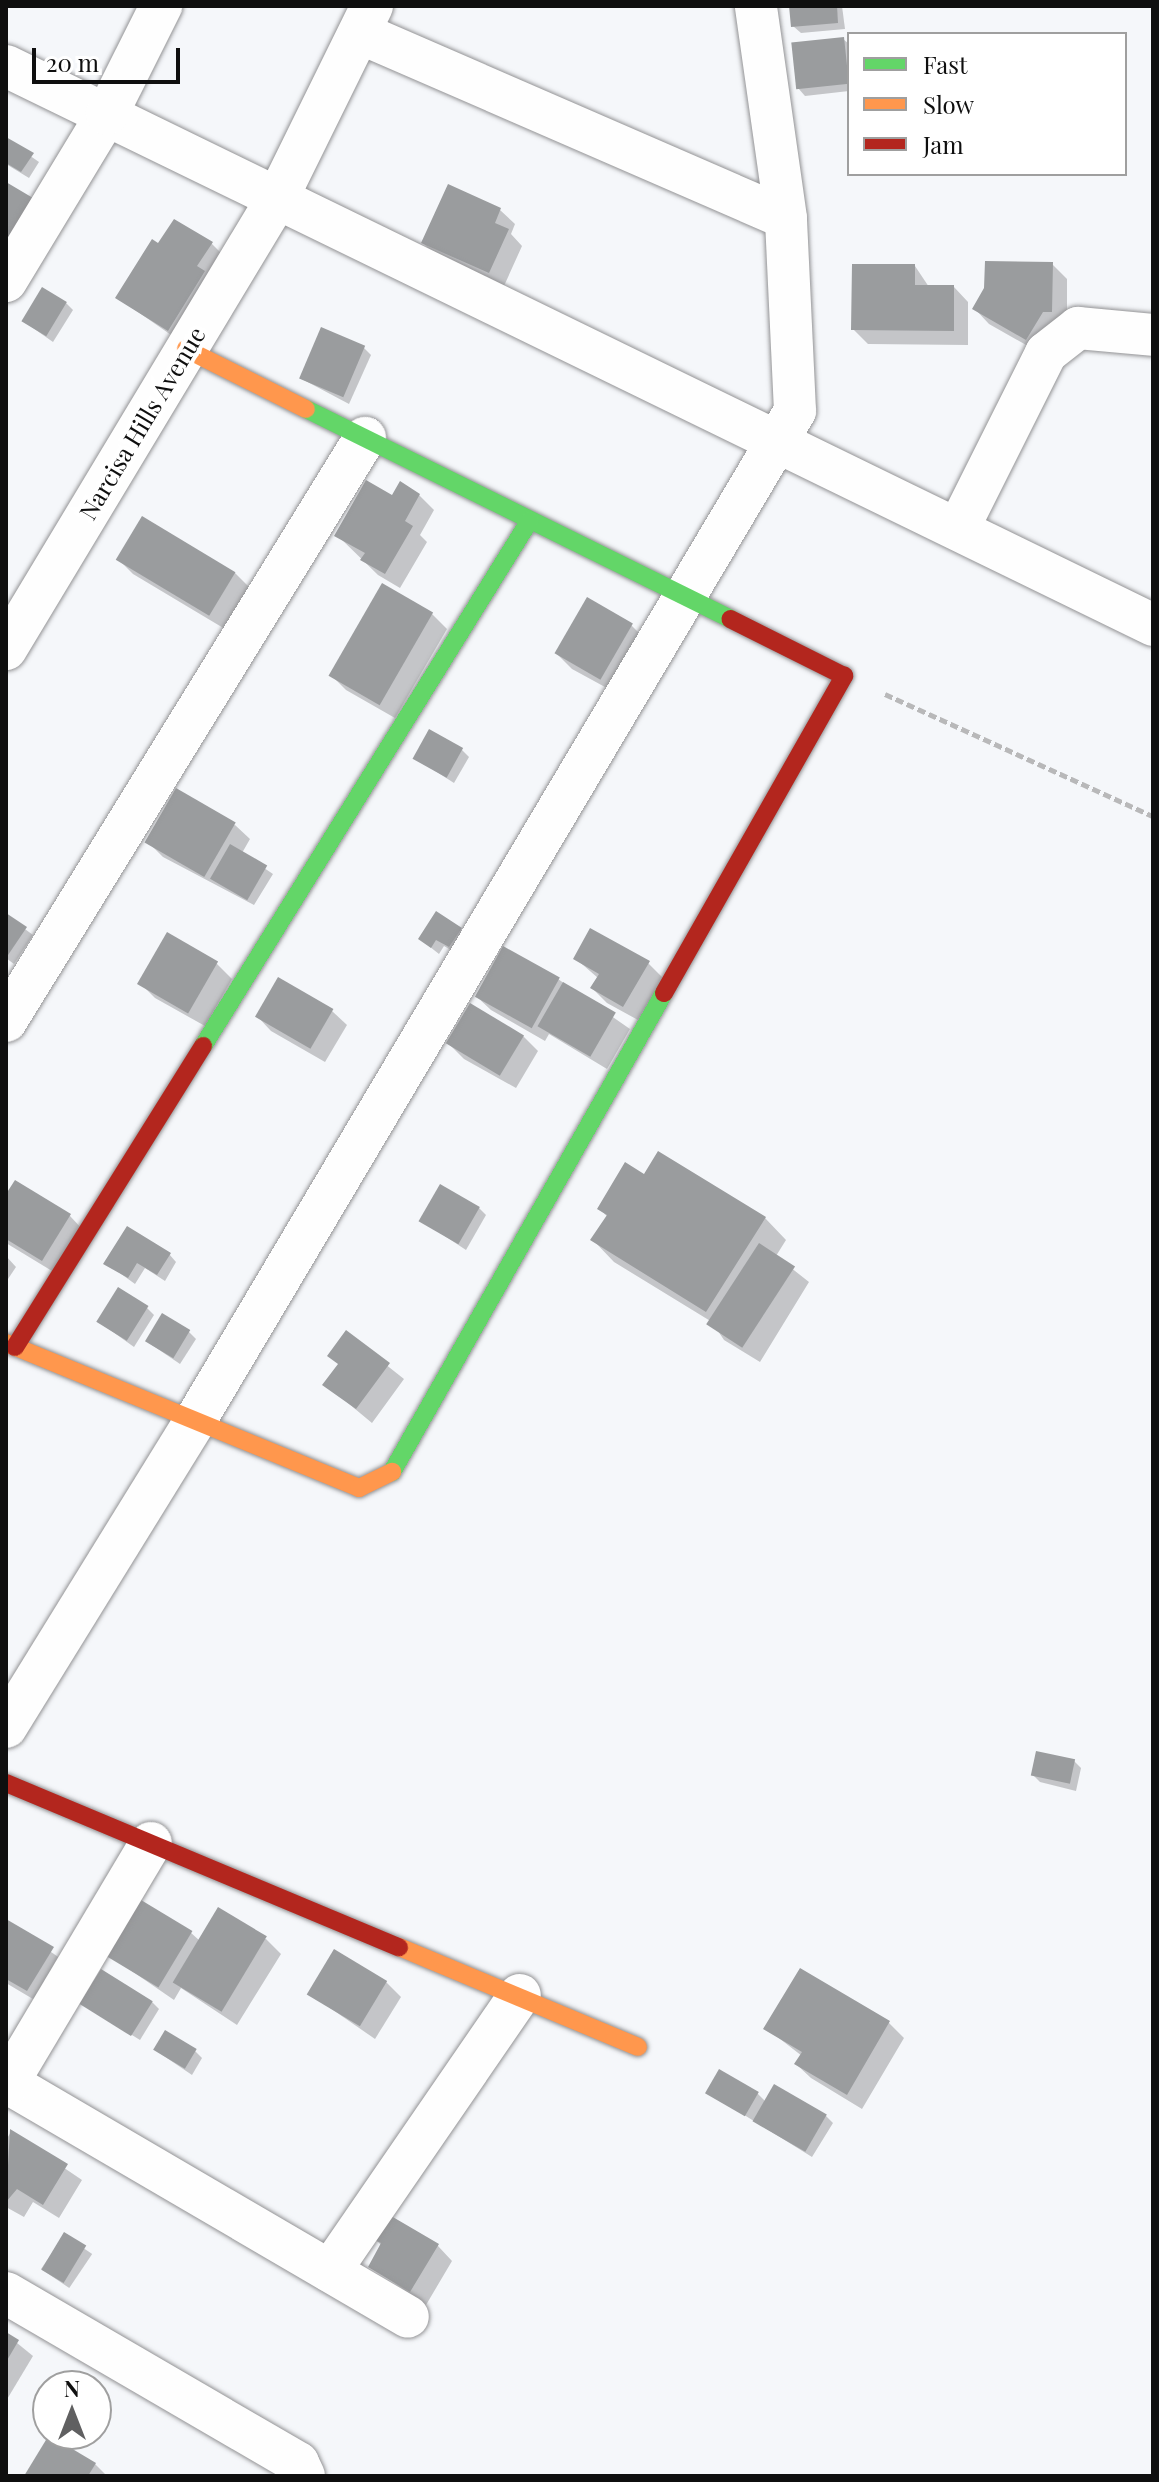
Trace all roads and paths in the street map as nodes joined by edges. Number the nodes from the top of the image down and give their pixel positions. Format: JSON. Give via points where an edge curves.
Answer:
{"nodes":[{"id":1,"x":161,"y":6,"type":"edge"},
{"id":2,"x":746,"y":12,"type":"edge"},
{"id":3,"x":366,"y":20,"type":"edge"},
{"id":4,"x":6,"y":66,"type":"edge"},
{"id":5,"x":107,"y":114,"type":"junction"},
{"id":6,"x":278,"y":197,"type":"junction"},
{"id":7,"x":786,"y":218,"type":"junction"},
{"id":8,"x":6,"y":281,"type":"edge"},
{"id":9,"x":1153,"y":335,"type":"edge"},
{"id":10,"x":186,"y":349,"type":"junction"},
{"id":11,"x":365,"y":438,"type":"junction"},
{"id":12,"x":779,"y":442,"type":"junction"},
{"id":13,"x":530,"y":520,"type":"junction"},
{"id":14,"x":958,"y":529,"type":"junction"},
{"id":15,"x":685,"y":597,"type":"junction"},
{"id":16,"x":1153,"y":625,"type":"edge"},
{"id":17,"x":6,"y":649,"type":"edge"},
{"id":18,"x":844,"y":676,"type":"junction"},
{"id":19,"x":1153,"y":816,"type":"edge"},
{"id":20,"x":6,"y":1021,"type":"edge"},
{"id":21,"x":10,"y":1345,"type":"edge"},
{"id":22,"x":195,"y":1421,"type":"junction"},
{"id":23,"x":6,"y":1727,"type":"edge"},
{"id":24,"x":6,"y":1783,"type":"edge"},
{"id":25,"x":151,"y":1843,"type":"junction"},
{"id":26,"x":520,"y":1995,"type":"junction"},
{"id":27,"x":638,"y":2047,"type":"dead end"},
{"id":28,"x":7,"y":2084,"type":"edge"},
{"id":29,"x":330,"y":2271,"type":"junction"},
{"id":30,"x":6,"y":2293,"type":"edge"},
{"id":31,"x":408,"y":2317,"type":"dead end"},
{"id":32,"x":304,"y":2476,"type":"edge"}],
"edges":[{"from":1,"to":5,"type":"street"},
{"from":2,"to":7,"type":"street"},
{"from":3,"to":6,"type":"street","name":"Narcisa Hills Avenue"},
{"from":3,"to":7,"type":"street"},
{"from":4,"to":5,"type":"street"},
{"from":5,"to":6,"type":"street"},
{"from":5,"to":8,"type":"street"},
{"from":6,"to":10,"type":"street","name":"Narcisa Hills Avenue"},
{"from":6,"to":12,"type":"street"},
{"from":7,"to":12,"type":"street","via":[[795,411]]},
{"from":9,"to":14,"type":"street","via":[[1078,328],[1046,353]]},
{"from":10,"to":11,"type":"street"},
{"from":10,"to":17,"type":"street","name":"Narcisa Hills Avenue"},
{"from":11,"to":13,"type":"street"},
{"from":11,"to":20,"type":"street"},
{"from":12,"to":14,"type":"street"},
{"from":12,"to":15,"type":"street"},
{"from":13,"to":15,"type":"street"},
{"from":13,"to":21,"type":"street"},
{"from":14,"to":16,"type":"street"},
{"from":15,"to":18,"type":"street"},
{"from":15,"to":22,"type":"street"},
{"from":18,"to":19,"type":"path"},
{"from":18,"to":22,"type":"street","via":[[393,1471],[359,1488]]},
{"from":21,"to":22,"type":"street"},
{"from":22,"to":23,"type":"street"},
{"from":24,"to":25,"type":"street"},
{"from":25,"to":26,"type":"street"},
{"from":25,"to":28,"type":"street"},
{"from":26,"to":27,"type":"street"},
{"from":26,"to":29,"type":"street"},
{"from":28,"to":29,"type":"street"},
{"from":29,"to":31,"type":"street"},
{"from":30,"to":32,"type":"street","via":[[298,2463]]}]}
